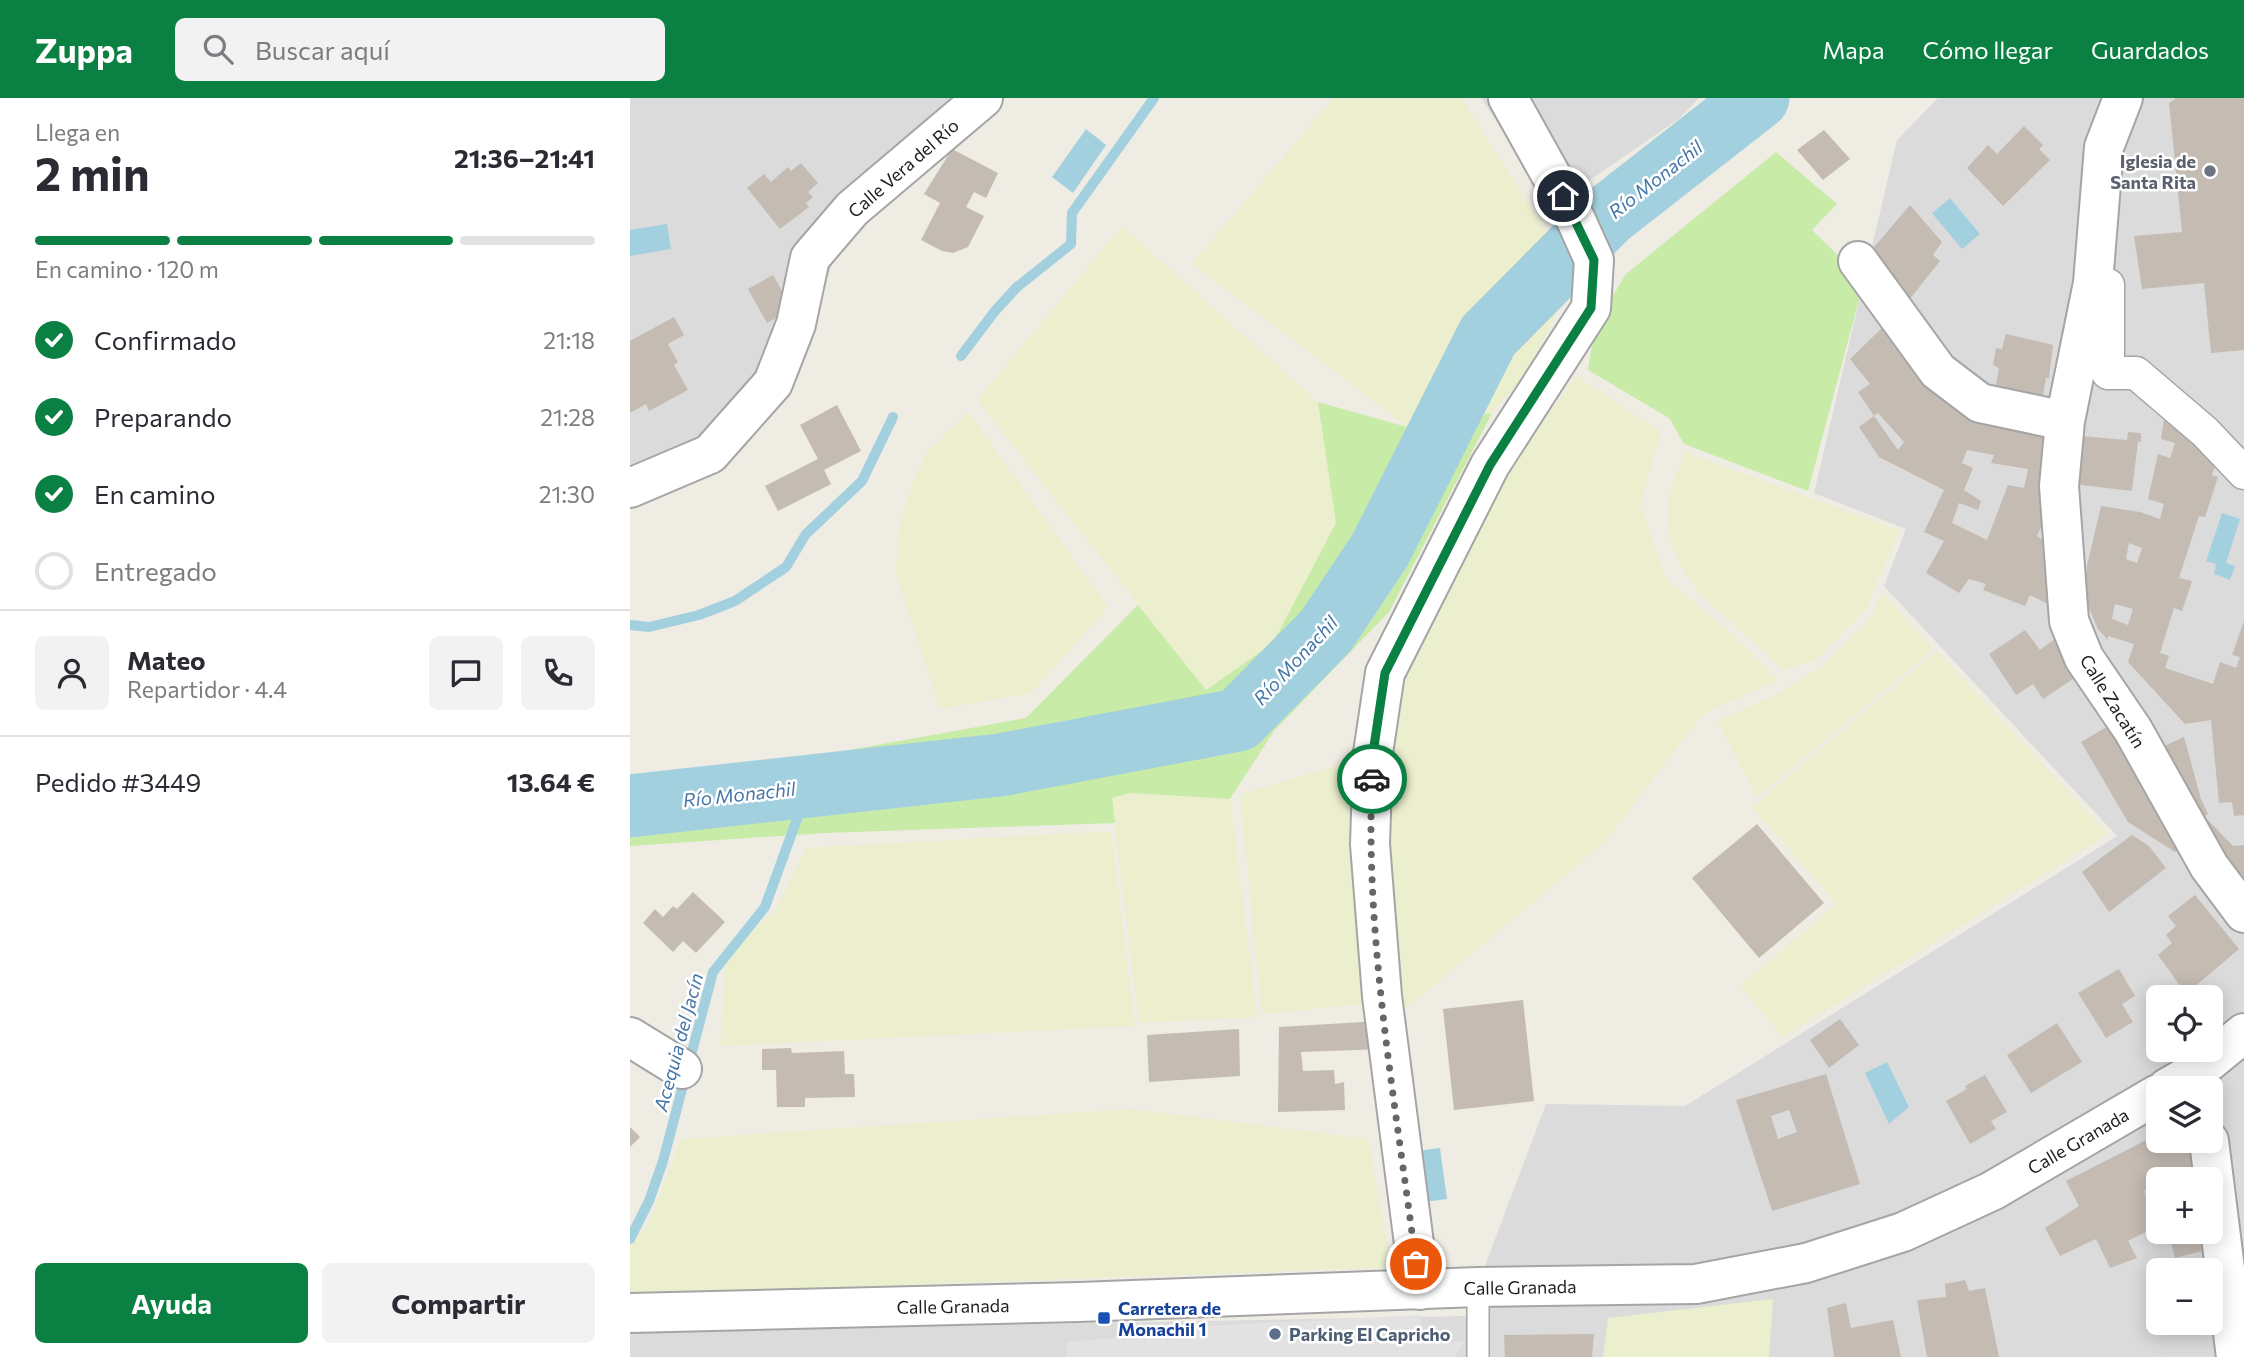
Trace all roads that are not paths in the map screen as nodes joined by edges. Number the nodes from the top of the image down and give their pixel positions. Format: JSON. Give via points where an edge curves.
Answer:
{"nodes":[{"id":1,"x":983,"y":98,"type":"edge"},
{"id":2,"x":1508,"y":98,"type":"edge"},
{"id":3,"x":2123,"y":98,"type":"edge"},
{"id":4,"x":1858,"y":261,"type":"dead end"},
{"id":5,"x":2093,"y":284,"type":"junction"},
{"id":6,"x":2065,"y":421,"type":"junction"},
{"id":7,"x":2244,"y":473,"type":"edge"},
{"id":8,"x":630,"y":488,"type":"edge"},
{"id":9,"x":2244,"y":913,"type":"edge"},
{"id":10,"x":2244,"y":1033,"type":"edge"},
{"id":11,"x":630,"y":1037,"type":"edge"},
{"id":12,"x":682,"y":1069,"type":"dead end"},
{"id":13,"x":2204,"y":1076,"type":"edge"},
{"id":14,"x":2146,"y":1101,"type":"edge"},
{"id":15,"x":2210,"y":1153,"type":"edge"},
{"id":16,"x":1478,"y":1287,"type":"junction"},
{"id":17,"x":1420,"y":1290,"type":"junction"},
{"id":18,"x":630,"y":1313,"type":"edge"},
{"id":19,"x":1478,"y":1357,"type":"edge"},
{"id":20,"x":2236,"y":1357,"type":"edge"}],
"edges":[{"from":1,"to":8,"type":"street","name":"Calle Vera del Río","via":[[852,209],[810,258],[796,324],[773,383],[710,454]]},
{"from":2,"to":17,"type":"street","via":[[1594,260],[1591,308],[1490,465],[1385,673],[1373,753],[1370,844],[1382,996]]},
{"from":3,"to":5,"type":"street","name":"Calle Zacatín","via":[[2104,147]]},
{"from":4,"to":6,"type":"street","via":[[1938,371],[1980,403]]},
{"from":5,"to":6,"type":"street","name":"Calle Zacatín"},
{"from":5,"to":7,"type":"street","via":[[2108,285],[2108,373],[2136,373],[2205,432]]},
{"from":6,"to":9,"type":"street","name":"Calle Zacatín","via":[[2059,486],[2069,621],[2084,658],[2133,730],[2210,866]]},
{"from":10,"to":13,"type":"street"},
{"from":11,"to":12,"type":"street"},
{"from":14,"to":16,"type":"street","name":"Calle Granada","via":[[1992,1191],[1903,1232],[1806,1263],[1696,1284]]},
{"from":15,"to":20,"type":"street"},
{"from":16,"to":17,"type":"street","name":"Calle Granada"},
{"from":16,"to":19,"type":"lane"},
{"from":17,"to":18,"type":"street","name":"Calle Granada"}]}
